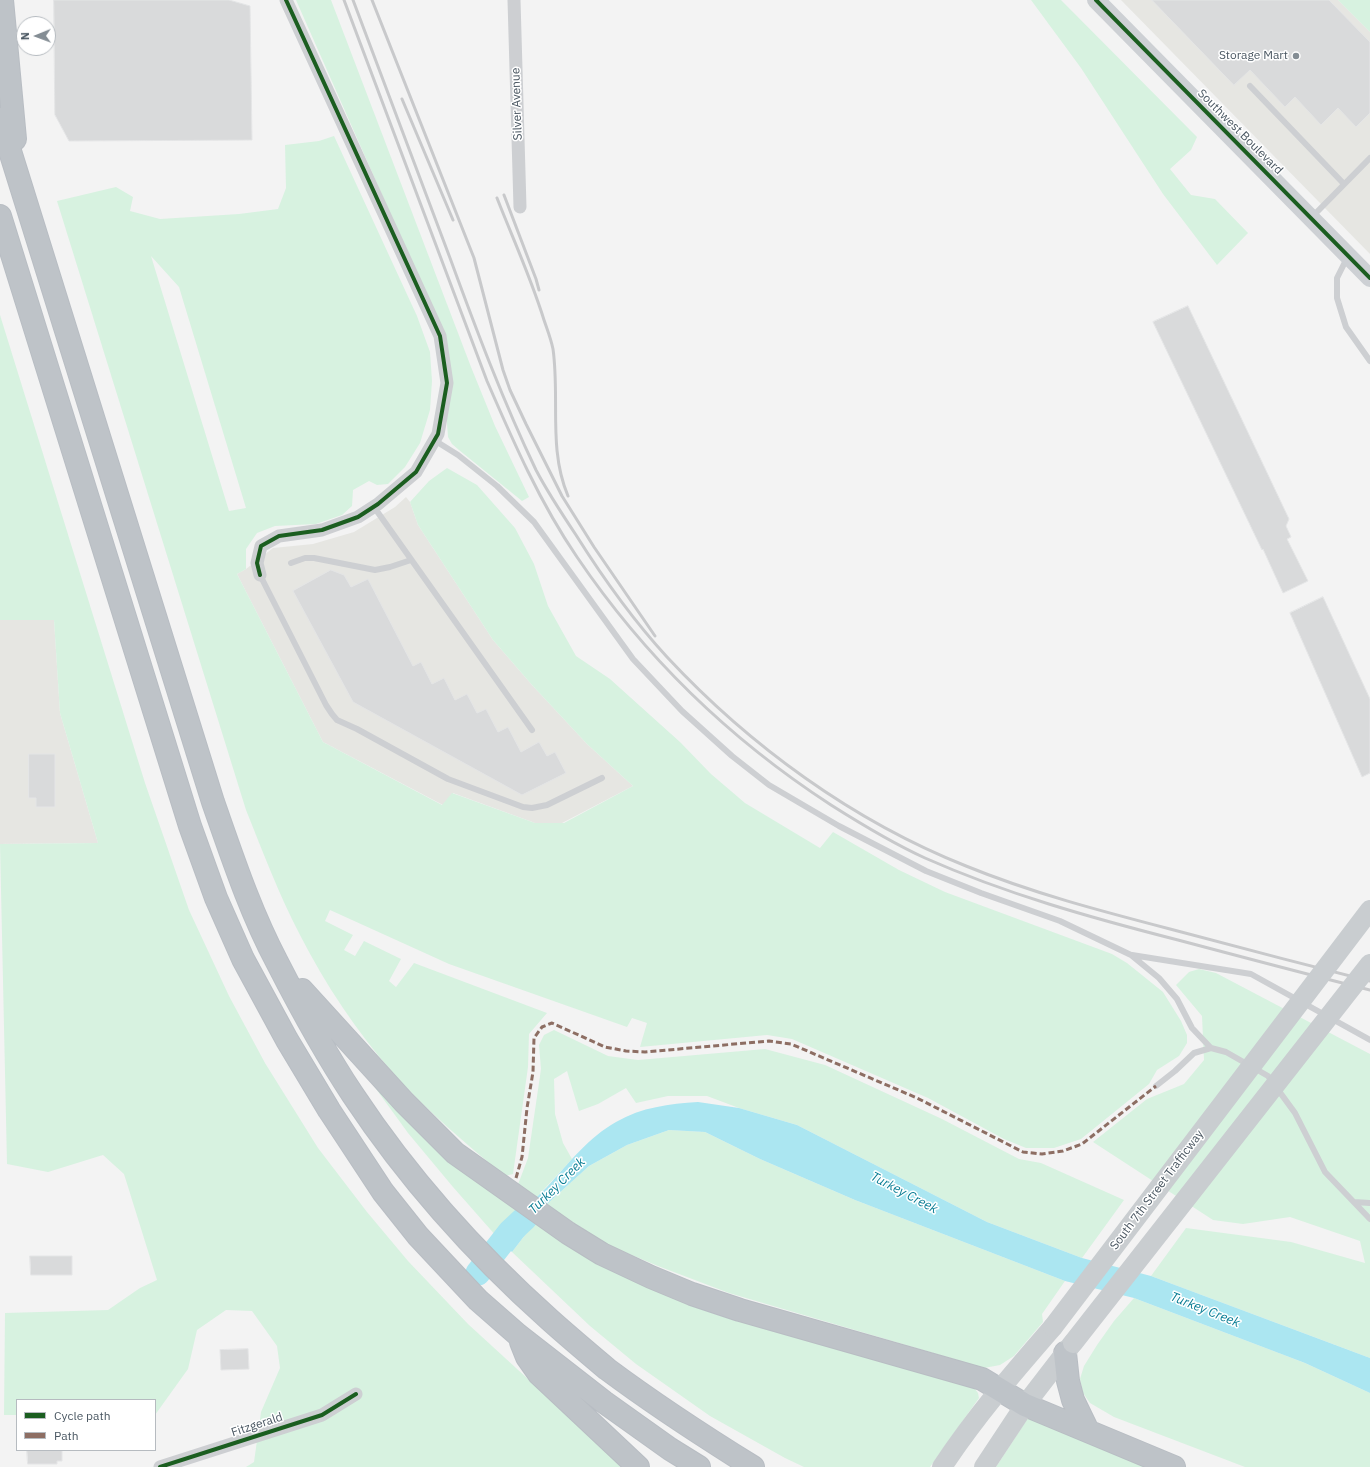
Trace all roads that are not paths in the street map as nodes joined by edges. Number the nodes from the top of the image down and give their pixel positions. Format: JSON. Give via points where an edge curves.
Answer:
{"nodes":[{"id":1,"x":2,"y":0,"type":"edge"},
{"id":2,"x":286,"y":0,"type":"edge"},
{"id":3,"x":514,"y":0,"type":"edge"},
{"id":4,"x":1096,"y":0,"type":"edge"},
{"id":5,"x":1250,"y":86,"type":"dead end"},
{"id":6,"x":0,"y":119,"type":"edge"},
{"id":7,"x":1370,"y":158,"type":"edge"},
{"id":8,"x":19,"y":180,"type":"junction"},
{"id":9,"x":1344,"y":184,"type":"junction"},
{"id":10,"x":520,"y":208,"type":"dead end"},
{"id":11,"x":0,"y":216,"type":"edge"},
{"id":12,"x":1311,"y":218,"type":"junction"},
{"id":13,"x":1348,"y":255,"type":"junction"},
{"id":14,"x":1370,"y":278,"type":"edge"},
{"id":15,"x":1370,"y":361,"type":"edge"},
{"id":16,"x":434,"y":440,"type":"junction"},
{"id":17,"x":374,"y":507,"type":"junction"},
{"id":18,"x":411,"y":560,"type":"junction"},
{"id":19,"x":291,"y":563,"type":"dead end"},
{"id":20,"x":260,"y":575,"type":"joint"},
{"id":21,"x":532,"y":730,"type":"dead end"},
{"id":22,"x":602,"y":778,"type":"dead end"},
{"id":23,"x":1370,"y":910,"type":"edge"},
{"id":24,"x":1131,"y":955,"type":"junction"},
{"id":25,"x":276,"y":960,"type":"junction"},
{"id":26,"x":1370,"y":964,"type":"edge"},
{"id":27,"x":1370,"y":1040,"type":"edge"},
{"id":28,"x":1211,"y":1048,"type":"junction"},
{"id":29,"x":1156,"y":1086,"type":"dead end"},
{"id":30,"x":1354,"y":1202,"type":"junction"},
{"id":31,"x":1370,"y":1203,"type":"edge"},
{"id":32,"x":1370,"y":1219,"type":"edge"},
{"id":33,"x":1069,"y":1348,"type":"junction"},
{"id":34,"x":531,"y":1353,"type":"junction"},
{"id":35,"x":999,"y":1389,"type":"junction"},
{"id":36,"x":356,"y":1394,"type":"dead end"},
{"id":37,"x":1025,"y":1405,"type":"junction"},
{"id":38,"x":1088,"y":1430,"type":"junction"},
{"id":39,"x":160,"y":1467,"type":"edge"},
{"id":40,"x":638,"y":1467,"type":"edge"},
{"id":41,"x":699,"y":1467,"type":"edge"},
{"id":42,"x":753,"y":1467,"type":"edge"},
{"id":43,"x":942,"y":1467,"type":"edge"},
{"id":44,"x":984,"y":1467,"type":"edge"},
{"id":45,"x":1174,"y":1467,"type":"edge"}],
"edges":[{"from":1,"to":8,"type":"highway"},
{"from":2,"to":16,"type":"street","via":[[440,336],[448,383],[438,434]]},
{"from":3,"to":10,"type":"street","name":"Silver Avenue"},
{"from":4,"to":12,"type":"main road","name":"Southwest Boulevard"},
{"from":5,"to":9,"type":"lane"},
{"from":6,"to":8,"type":"highway"},
{"from":7,"to":9,"type":"lane"},
{"from":8,"to":25,"type":"highway","via":[[213,802],[239,876]]},
{"from":9,"to":12,"type":"lane"},
{"from":11,"to":34,"type":"highway","via":[[190,826],[216,898],[243,959],[329,1110],[383,1192],[418,1236],[478,1300],[518,1335]]},
{"from":12,"to":13,"type":"main road","name":"Southwest Boulevard"},
{"from":13,"to":14,"type":"main road","name":"Southwest Boulevard"},
{"from":13,"to":15,"type":"lane","via":[[1337,278],[1337,298],[1346,327]]},
{"from":16,"to":17,"type":"street","via":[[416,472]]},
{"from":16,"to":24,"type":"lane","via":[[458,455],[497,486],[534,522],[633,659],[682,711],[769,785],[839,826],[926,871],[1060,921]]},
{"from":17,"to":18,"type":"lane"},
{"from":17,"to":20,"type":"street","via":[[358,517],[322,530],[279,536],[261,546],[257,563]]},
{"from":18,"to":19,"type":"lane","via":[[375,570],[314,558]]},
{"from":18,"to":21,"type":"lane"},
{"from":20,"to":22,"type":"lane","via":[[326,705],[337,720],[448,779],[523,807],[546,805]]},
{"from":23,"to":35,"type":"main road","name":"South 7th Street Trafficway","bridge":true,"via":[[1053,1327]]},
{"from":24,"to":27,"type":"lane","via":[[1251,974]]},
{"from":24,"to":28,"type":"lane","via":[[1159,978],[1177,999],[1192,1028]]},
{"from":25,"to":35,"type":"highway","via":[[399,1097],[455,1153],[602,1254],[651,1277],[740,1310],[982,1379]]},
{"from":25,"to":42,"type":"highway","via":[[321,1043],[382,1137],[475,1247],[522,1294],[606,1368],[652,1402]]},
{"from":26,"to":33,"type":"main road","bridge":true},
{"from":28,"to":29,"type":"lane","via":[[1194,1053]]},
{"from":28,"to":30,"type":"lane","via":[[1226,1052],[1268,1076],[1295,1113],[1325,1172]]},
{"from":30,"to":31,"type":"lane"},
{"from":30,"to":32,"type":"lane"},
{"from":33,"to":37,"type":"main road"},
{"from":33,"to":38,"type":"highway","via":[[1068,1381],[1073,1400]]},
{"from":34,"to":40,"type":"highway","via":[[539,1374]]},
{"from":34,"to":41,"type":"highway","via":[[670,1450]]},
{"from":35,"to":37,"type":"highway"},
{"from":35,"to":43,"type":"main road","name":"South 7th Street Trafficway"},
{"from":36,"to":39,"type":"street","name":"Fitzgerald","via":[[322,1415]]},
{"from":37,"to":38,"type":"highway"},
{"from":37,"to":44,"type":"main road"},
{"from":38,"to":45,"type":"highway"}]}
